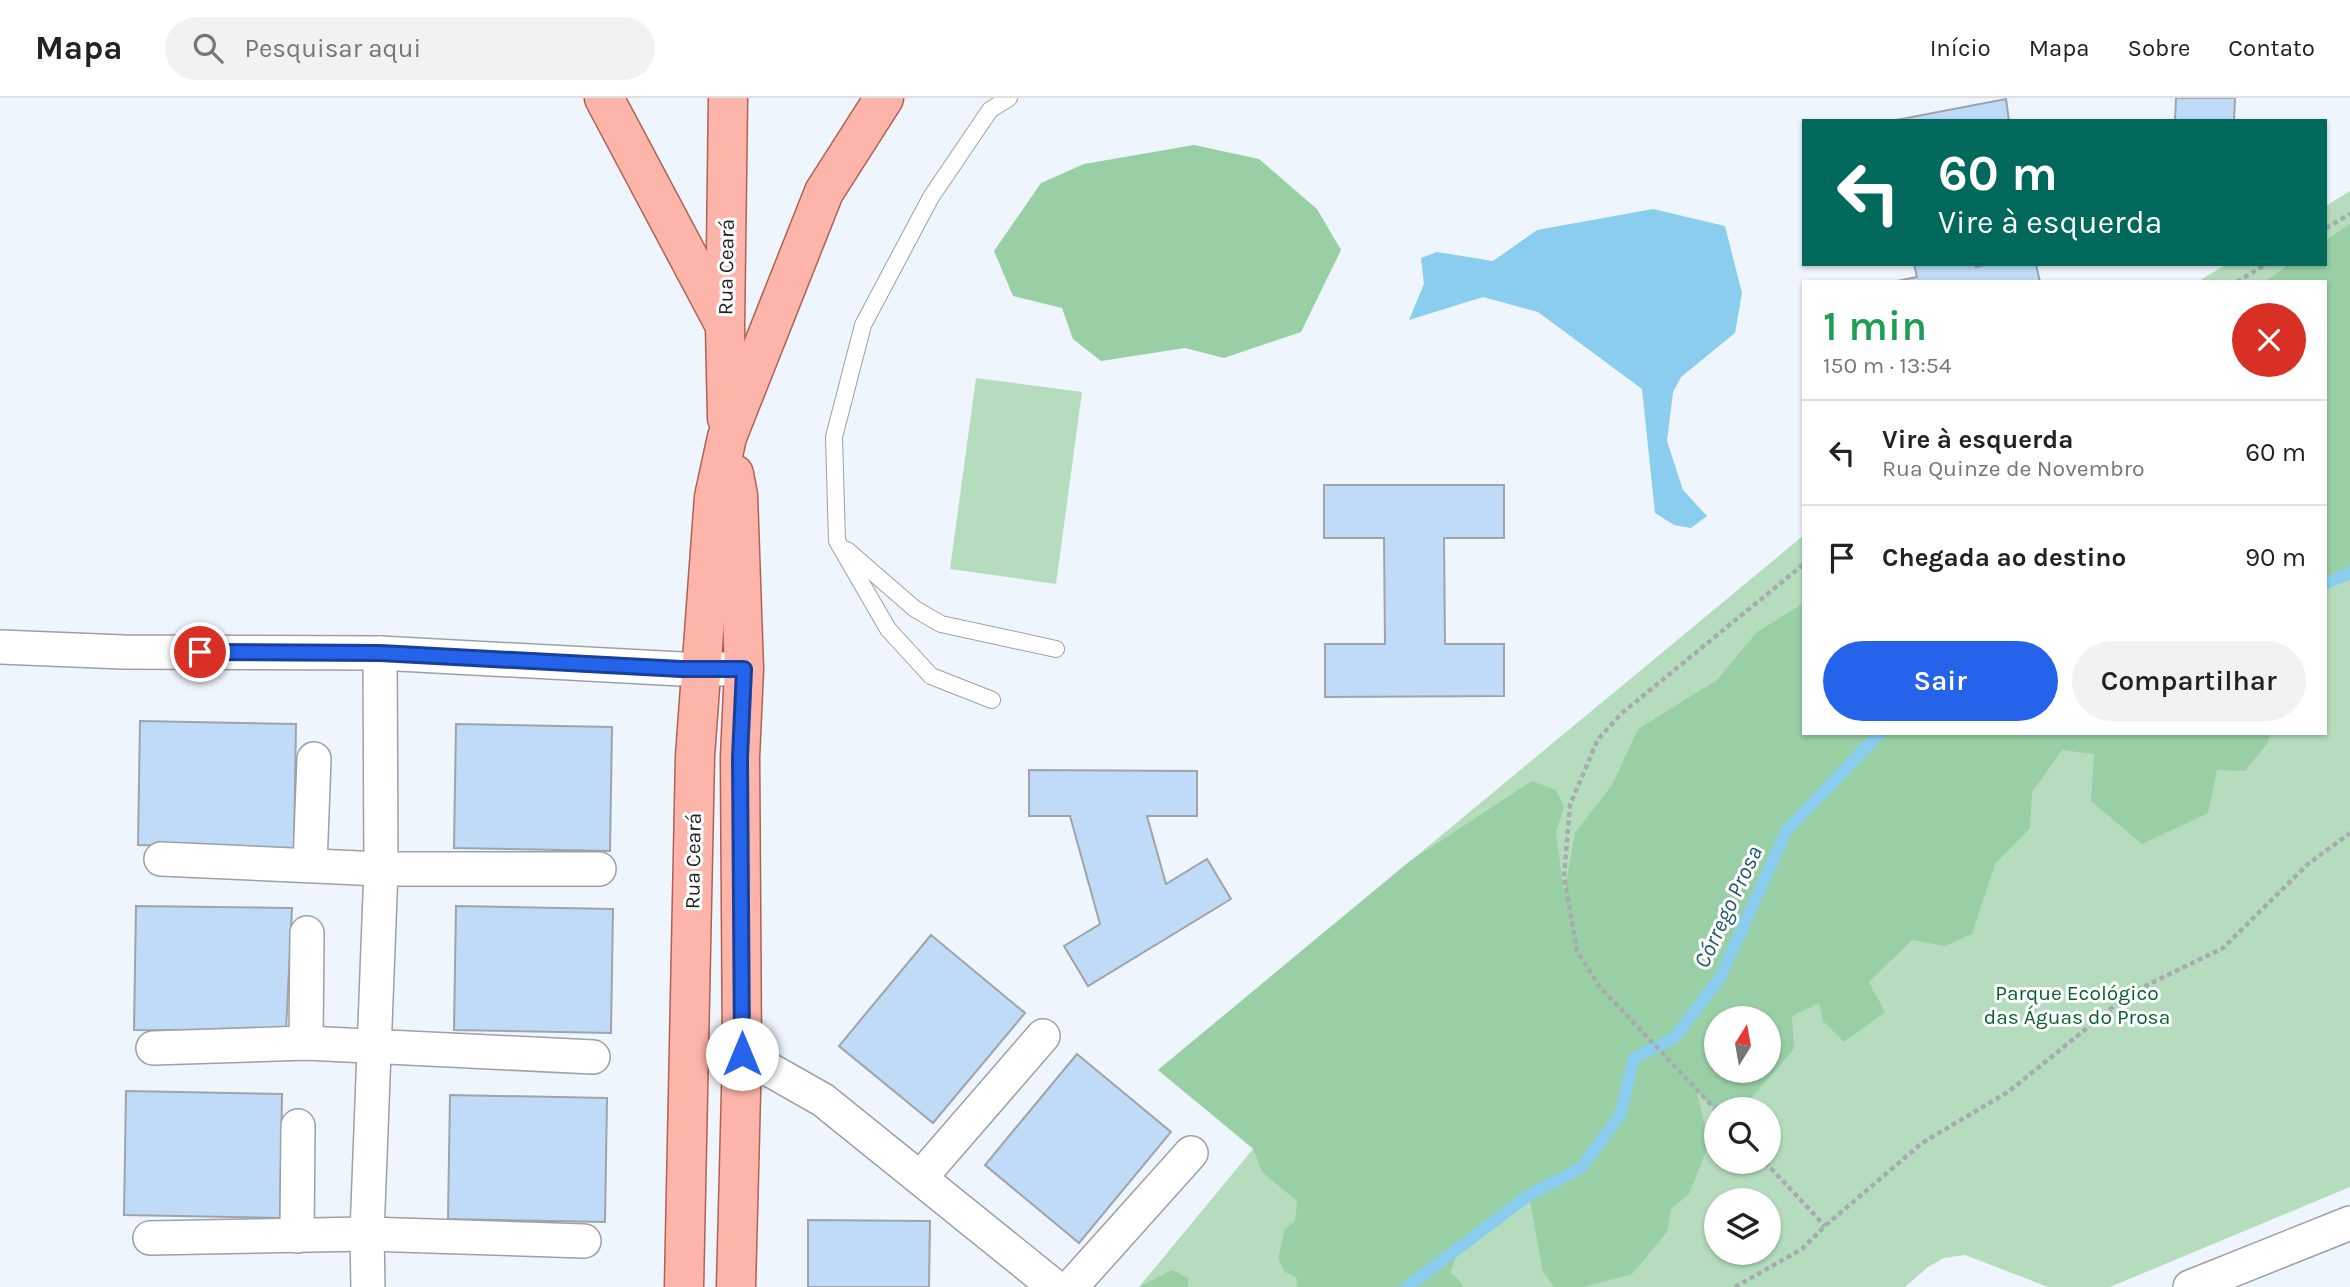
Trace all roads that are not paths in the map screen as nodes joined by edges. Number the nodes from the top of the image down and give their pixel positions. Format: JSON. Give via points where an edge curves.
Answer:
{"nodes":[{"id":1,"x":604,"y":98,"type":"edge"},
{"id":2,"x":728,"y":98,"type":"edge"},
{"id":3,"x":884,"y":98,"type":"edge"},
{"id":4,"x":1009,"y":98,"type":"edge"},
{"id":5,"x":725,"y":326,"type":"junction"},
{"id":6,"x":727,"y":437,"type":"junction"},
{"id":7,"x":837,"y":541,"type":"junction"},
{"id":8,"x":0,"y":647,"type":"edge"},
{"id":9,"x":1056,"y":649,"type":"dead end"},
{"id":10,"x":380,"y":653,"type":"junction"},
{"id":11,"x":702,"y":668,"type":"junction"},
{"id":12,"x":744,"y":669,"type":"junction"},
{"id":13,"x":992,"y":700,"type":"dead end"},
{"id":14,"x":314,"y":759,"type":"dead end"},
{"id":15,"x":161,"y":859,"type":"dead end"},
{"id":16,"x":310,"y":865,"type":"junction"},
{"id":17,"x":381,"y":869,"type":"junction"},
{"id":18,"x":599,"y":869,"type":"dead end"},
{"id":19,"x":307,"y":933,"type":"dead end"},
{"id":20,"x":1043,"y":1036,"type":"dead end"},
{"id":21,"x":306,"y":1043,"type":"junction"},
{"id":22,"x":376,"y":1046,"type":"junction"},
{"id":23,"x":153,"y":1048,"type":"dead end"},
{"id":24,"x":742,"y":1054,"type":"junction"},
{"id":25,"x":593,"y":1057,"type":"dead end"},
{"id":26,"x":298,"y":1126,"type":"dead end"},
{"id":27,"x":1191,"y":1153,"type":"dead end"},
{"id":28,"x":921,"y":1177,"type":"junction"},
{"id":29,"x":2350,"y":1223,"type":"edge"},
{"id":30,"x":367,"y":1234,"type":"junction"},
{"id":31,"x":297,"y":1236,"type":"junction"},
{"id":32,"x":150,"y":1238,"type":"dead end"},
{"id":33,"x":584,"y":1241,"type":"dead end"},
{"id":34,"x":368,"y":1287,"type":"edge"},
{"id":35,"x":684,"y":1287,"type":"edge"},
{"id":36,"x":736,"y":1287,"type":"edge"},
{"id":37,"x":1055,"y":1287,"type":"edge"},
{"id":38,"x":1070,"y":1287,"type":"edge"},
{"id":39,"x":2190,"y":1287,"type":"edge"}],
"edges":[{"from":1,"to":5,"type":"main road"},
{"from":2,"to":5,"type":"main road","name":"Rua Ceará"},
{"from":3,"to":6,"type":"main road","via":[[824,192]]},
{"from":4,"to":7,"type":"lane","via":[[990,110],[931,197],[863,325],[834,437]]},
{"from":5,"to":6,"type":"main road","name":"Rua Ceará"},
{"from":6,"to":11,"type":"main road","name":"Rua Ceará","via":[[714,497]]},
{"from":6,"to":12,"type":"main road","name":"Rua Ceará","via":[[738,495]]},
{"from":7,"to":9,"type":"lane","via":[[915,609],[941,624]]},
{"from":7,"to":13,"type":"lane","via":[[888,629],[931,676]]},
{"from":8,"to":10,"type":"street"},
{"from":10,"to":11,"type":"street"},
{"from":10,"to":17,"type":"street"},
{"from":11,"to":12,"type":"street"},
{"from":11,"to":35,"type":"main road","name":"Rua Ceará","via":[[695,755]]},
{"from":12,"to":24,"type":"main road","name":"Rua Ceará","via":[[740,757]]},
{"from":14,"to":16,"type":"street"},
{"from":15,"to":16,"type":"street"},
{"from":16,"to":17,"type":"street"},
{"from":17,"to":18,"type":"street"},
{"from":17,"to":22,"type":"street"},
{"from":19,"to":21,"type":"street"},
{"from":20,"to":28,"type":"street"},
{"from":21,"to":22,"type":"street"},
{"from":21,"to":23,"type":"street"},
{"from":22,"to":25,"type":"street"},
{"from":22,"to":30,"type":"street"},
{"from":24,"to":28,"type":"street","via":[[823,1100]]},
{"from":24,"to":36,"type":"main road","name":"Rua Ceará"},
{"from":26,"to":31,"type":"street"},
{"from":27,"to":38,"type":"street"},
{"from":28,"to":37,"type":"street"},
{"from":29,"to":39,"type":"street"},
{"from":30,"to":31,"type":"street"},
{"from":30,"to":33,"type":"street"},
{"from":30,"to":34,"type":"street"},
{"from":31,"to":32,"type":"street"}]}
